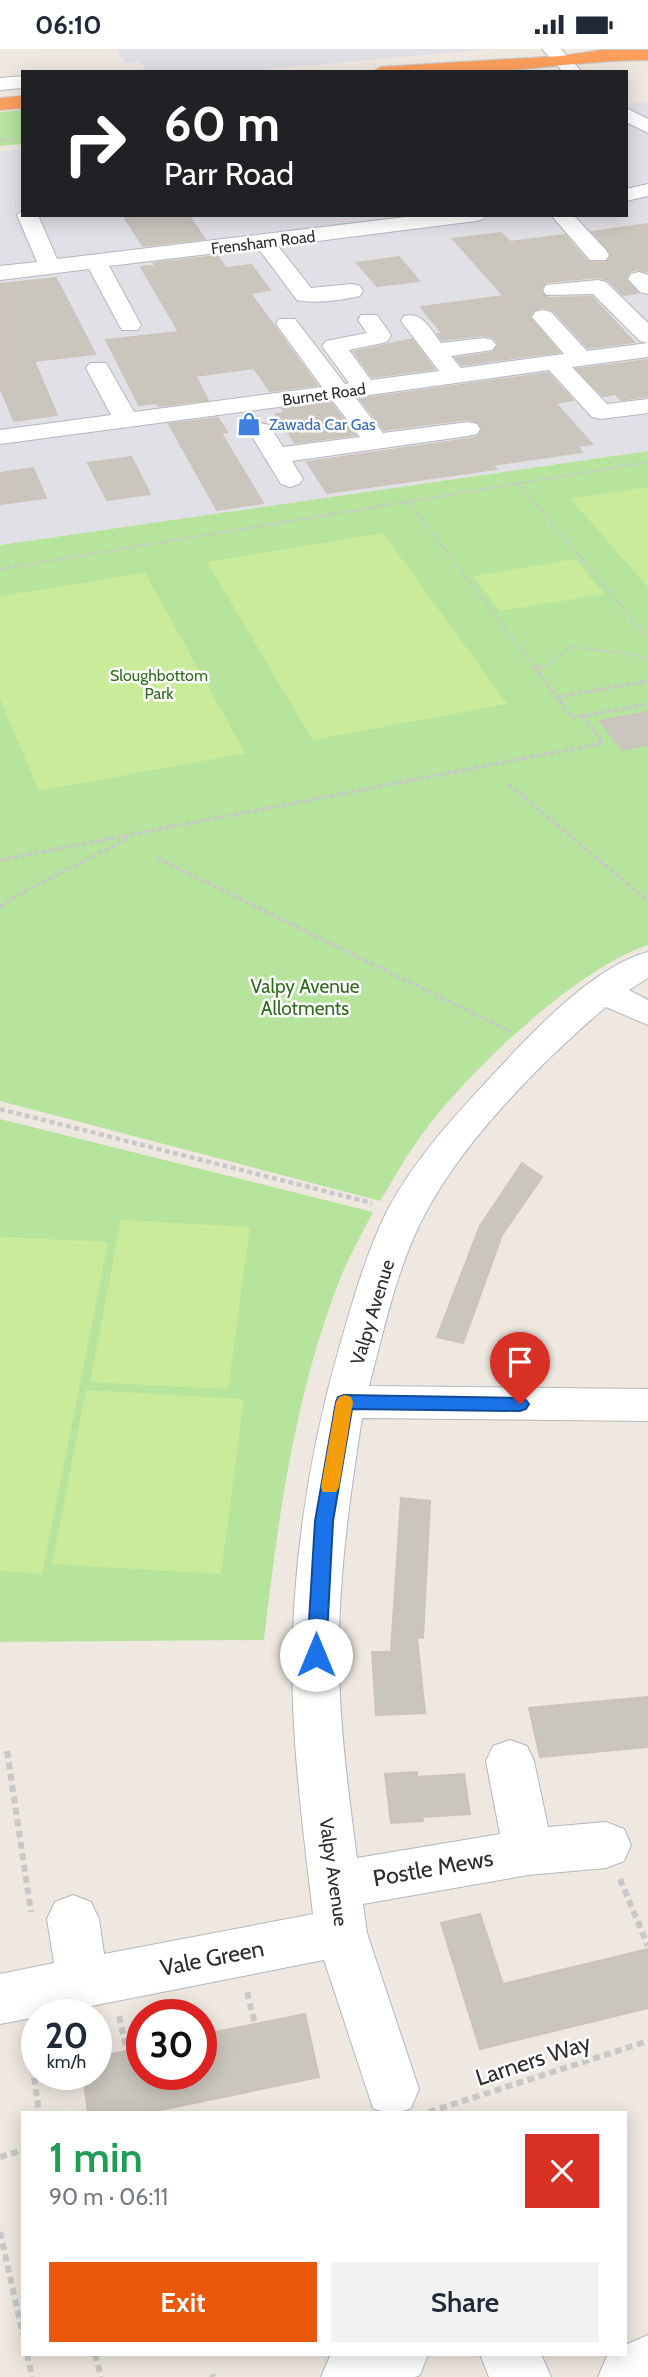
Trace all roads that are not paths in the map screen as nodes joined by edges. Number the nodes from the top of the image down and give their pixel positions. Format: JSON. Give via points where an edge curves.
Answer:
{"nodes":[{"id":1,"x":648,"y":58,"type":"edge"},
{"id":2,"x":562,"y":60,"type":"edge"},
{"id":3,"x":411,"y":70,"type":"edge"},
{"id":4,"x":21,"y":82,"type":"edge"},
{"id":5,"x":0,"y":84,"type":"edge"},
{"id":6,"x":1,"y":102,"type":"edge"},
{"id":7,"x":21,"y":102,"type":"edge"},
{"id":8,"x":628,"y":115,"type":"edge"},
{"id":9,"x":648,"y":127,"type":"edge"},
{"id":10,"x":29,"y":217,"type":"edge"},
{"id":11,"x":457,"y":217,"type":"edge"},
{"id":12,"x":563,"y":217,"type":"edge"},
{"id":13,"x":246,"y":238,"type":"junction"},
{"id":14,"x":598,"y":255,"type":"dead end"},
{"id":15,"x":96,"y":262,"type":"junction"},
{"id":16,"x":50,"y":267,"type":"junction"},
{"id":17,"x":0,"y":274,"type":"edge"},
{"id":18,"x":554,"y":290,"type":"dead end"},
{"id":19,"x":352,"y":291,"type":"dead end"},
{"id":20,"x":543,"y":317,"type":"dead end"},
{"id":21,"x":369,"y":320,"type":"dead end"},
{"id":22,"x":412,"y":321,"type":"dead end"},
{"id":23,"x":288,"y":324,"type":"dead end"},
{"id":24,"x":130,"y":325,"type":"dead end"},
{"id":25,"x":647,"y":339,"type":"edge"},
{"id":26,"x":484,"y":345,"type":"dead end"},
{"id":27,"x":586,"y":349,"type":"junction"},
{"id":28,"x":435,"y":351,"type":"junction"},
{"id":29,"x":555,"y":363,"type":"junction"},
{"id":30,"x":98,"y":368,"type":"dead end"},
{"id":31,"x":455,"y":376,"type":"junction"},
{"id":32,"x":364,"y":388,"type":"junction"},
{"id":33,"x":340,"y":391,"type":"junction"},
{"id":34,"x":648,"y":406,"type":"edge"},
{"id":35,"x":126,"y":420,"type":"junction"},
{"id":36,"x":468,"y":429,"type":"dead end"},
{"id":37,"x":260,"y":430,"type":"dead end"},
{"id":38,"x":0,"y":437,"type":"edge"},
{"id":39,"x":377,"y":442,"type":"junction"},
{"id":40,"x":276,"y":456,"type":"junction"},
{"id":41,"x":291,"y":480,"type":"dead end"},
{"id":42,"x":648,"y":963,"type":"edge"},
{"id":43,"x":603,"y":991,"type":"junction"},
{"id":44,"x":648,"y":1014,"type":"edge"},
{"id":45,"x":344,"y":1402,"type":"junction"},
{"id":46,"x":648,"y":1405,"type":"edge"},
{"id":47,"x":510,"y":1761,"type":"dead end"},
{"id":48,"x":606,"y":1845,"type":"road end"},
{"id":49,"x":528,"y":1852,"type":"junction"},
{"id":50,"x":339,"y":1909,"type":"junction"},
{"id":51,"x":52,"y":1918,"type":"road end"},
{"id":52,"x":83,"y":1983,"type":"junction"},
{"id":53,"x":0,"y":1999,"type":"edge"},
{"id":54,"x":392,"y":2089,"type":"dead end"},
{"id":55,"x":395,"y":2356,"type":"edge"},
{"id":56,"x":510,"y":2356,"type":"edge"},
{"id":57,"x":648,"y":2364,"type":"edge"},
{"id":58,"x":351,"y":2377,"type":"edge"},
{"id":59,"x":521,"y":2377,"type":"edge"},
{"id":60,"x":628,"y":2377,"type":"edge"}],
"edges":[{"from":1,"to":2,"type":"highway"},
{"from":2,"to":3,"type":"highway"},
{"from":4,"to":5,"type":"street"},
{"from":6,"to":7,"type":"highway"},
{"from":8,"to":9,"type":"street"},
{"from":10,"to":16,"type":"street","via":[[51,236]]},
{"from":11,"to":13,"type":"street","name":"Frensham Road"},
{"from":12,"to":14,"type":"street"},
{"from":13,"to":15,"type":"street","name":"Frensham Road"},
{"from":13,"to":19,"type":"street","via":[[305,295]]},
{"from":15,"to":16,"type":"street","name":"Frensham Road"},
{"from":15,"to":24,"type":"street"},
{"from":16,"to":17,"type":"street","name":"Frensham Road"},
{"from":18,"to":25,"type":"street","via":[[598,287]]},
{"from":20,"to":27,"type":"street"},
{"from":21,"to":32,"type":"street","via":[[379,337],[334,346]]},
{"from":22,"to":28,"type":"street"},
{"from":23,"to":33,"type":"street"},
{"from":25,"to":27,"type":"street","name":"Burnet Road"},
{"from":26,"to":28,"type":"street"},
{"from":27,"to":29,"type":"street","name":"Burnet Road"},
{"from":28,"to":31,"type":"street"},
{"from":29,"to":31,"type":"street","name":"Burnet Road"},
{"from":29,"to":34,"type":"street","via":[[607,419]]},
{"from":30,"to":35,"type":"street"},
{"from":31,"to":32,"type":"street","name":"Burnet Road"},
{"from":32,"to":33,"type":"street","name":"Burnet Road"},
{"from":33,"to":35,"type":"street","name":"Burnet Road"},
{"from":33,"to":39,"type":"street"},
{"from":35,"to":38,"type":"street","name":"Burnet Road"},
{"from":36,"to":39,"type":"street"},
{"from":37,"to":40,"type":"street"},
{"from":39,"to":40,"type":"street"},
{"from":40,"to":41,"type":"street"},
{"from":42,"to":43,"type":"street","name":"Valpy Avenue"},
{"from":43,"to":44,"type":"street"},
{"from":43,"to":45,"type":"street","name":"Valpy Avenue","via":[[540,1046],[454,1140],[406,1212],[375,1291]]},
{"from":45,"to":46,"type":"street"},
{"from":45,"to":50,"type":"street","name":"Valpy Avenue","via":[[324,1521],[316,1631],[317,1705]]},
{"from":47,"to":49,"type":"street"},
{"from":48,"to":49,"type":"street","name":"Postle Mews"},
{"from":49,"to":50,"type":"street","name":"Postle Mews"},
{"from":50,"to":52,"type":"street","name":"Vale Green"},
{"from":50,"to":54,"type":"street","name":"Valpy Avenue"},
{"from":51,"to":52,"type":"street"},
{"from":52,"to":53,"type":"street","name":"Vale Green"},
{"from":55,"to":58,"type":"street"},
{"from":56,"to":59,"type":"street"},
{"from":57,"to":60,"type":"street"}]}
